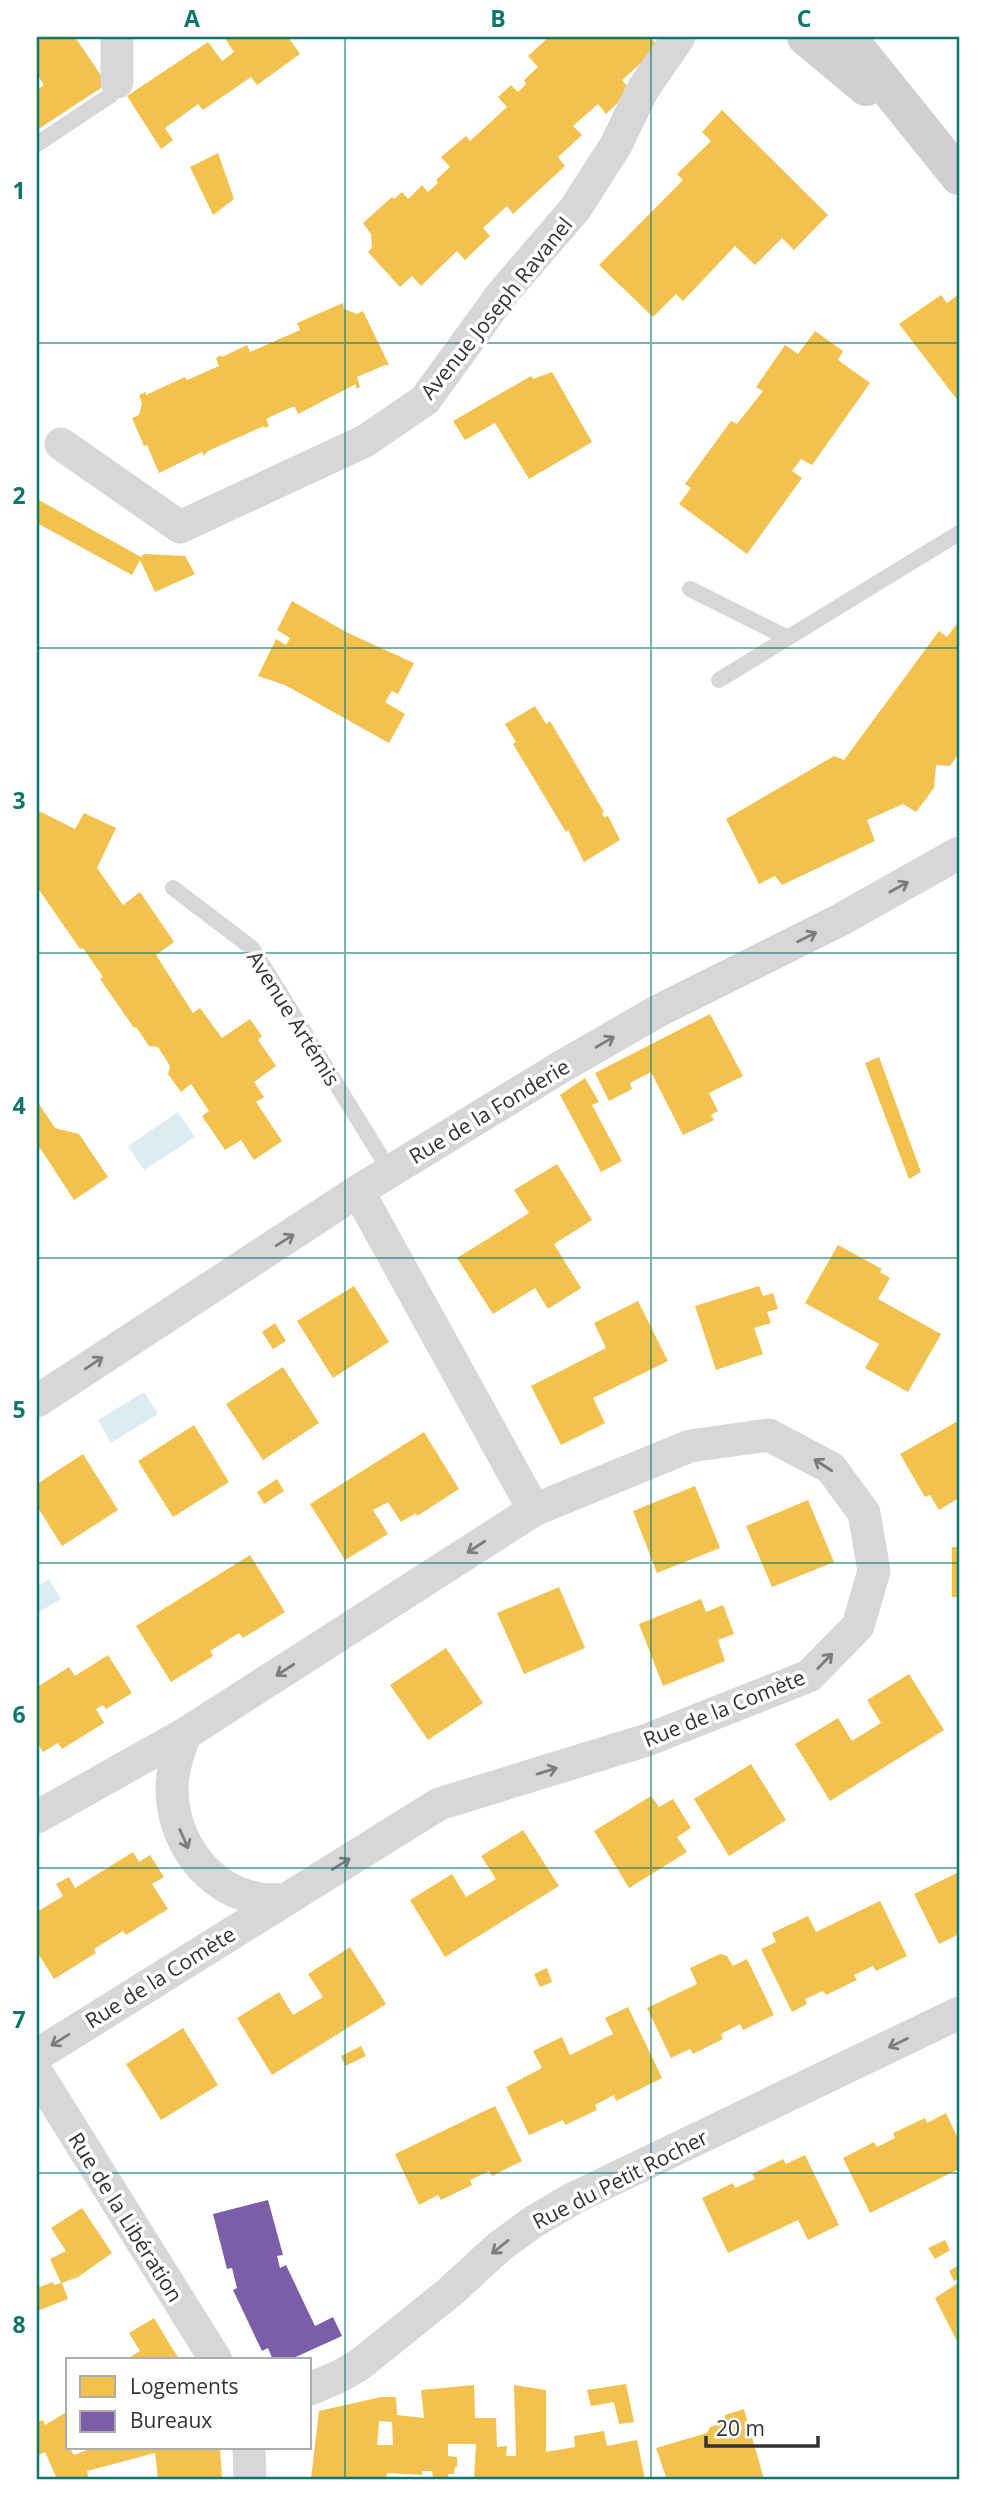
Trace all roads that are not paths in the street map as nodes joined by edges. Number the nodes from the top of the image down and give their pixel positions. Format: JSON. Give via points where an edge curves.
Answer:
{"nodes":[{"id":1,"x":117,"y":37,"type":"edge"},
{"id":2,"x":679,"y":37,"type":"edge"},
{"id":3,"x":806,"y":37,"type":"edge"},
{"id":4,"x":847,"y":37,"type":"edge"},
{"id":5,"x":117,"y":82,"type":"joint"},
{"id":6,"x":930,"y":142,"type":"junction"},
{"id":7,"x":37,"y":144,"type":"edge"},
{"id":8,"x":959,"y":176,"type":"edge"},
{"id":9,"x":61,"y":443,"type":"dead end"},
{"id":10,"x":959,"y":533,"type":"edge"},
{"id":11,"x":690,"y":589,"type":"dead end"},
{"id":12,"x":788,"y":638,"type":"junction"},
{"id":13,"x":719,"y":680,"type":"dead end"},
{"id":14,"x":959,"y":853,"type":"edge"},
{"id":15,"x":173,"y":888,"type":"dead end"},
{"id":16,"x":390,"y":1171,"type":"junction"},
{"id":17,"x":358,"y":1191,"type":"junction"},
{"id":18,"x":37,"y":1401,"type":"edge"},
{"id":19,"x":534,"y":1510,"type":"junction"},
{"id":20,"x":185,"y":1734,"type":"junction"},
{"id":21,"x":37,"y":1817,"type":"edge"},
{"id":22,"x":283,"y":1900,"type":"junction"},
{"id":23,"x":959,"y":2013,"type":"edge"},
{"id":24,"x":37,"y":2055,"type":"edge"},
{"id":25,"x":37,"y":2073,"type":"edge"},
{"id":26,"x":215,"y":2358,"type":"edge"},
{"id":27,"x":312,"y":2388,"type":"edge"},
{"id":28,"x":249,"y":2450,"type":"edge"},
{"id":29,"x":250,"y":2479,"type":"edge"}],
"edges":[{"from":1,"to":5,"type":"street"},
{"from":2,"to":9,"type":"street","name":"Avenue Joseph Ravanel","via":[[643,89],[616,145],[575,209],[502,294],[425,400],[365,441],[180,527]]},
{"from":3,"to":6,"type":"main road"},
{"from":4,"to":6,"type":"main road"},
{"from":5,"to":7,"type":"lane","via":[[111,95]]},
{"from":6,"to":8,"type":"main road"},
{"from":10,"to":12,"type":"lane"},
{"from":11,"to":12,"type":"lane"},
{"from":12,"to":13,"type":"lane"},
{"from":16,"to":14,"type":"street","name":"Rue de la Fonderie","one_way":true,"via":[[659,1011],[840,920]]},
{"from":15,"to":16,"type":"lane","name":"Avenue Artémis","via":[[252,948]]},
{"from":16,"to":17,"type":"street","name":"Rue de la Fonderie"},
{"from":18,"to":17,"type":"street","name":"Rue de la Fonderie","one_way":true},
{"from":17,"to":19,"type":"street"},
{"from":19,"to":20,"type":"street","name":"Rue de la Comète","one_way":true},
{"from":22,"to":19,"type":"street","name":"Rue de la Comète","one_way":true,"via":[[439,1804],[646,1740],[809,1676],[858,1626],[874,1571],[864,1513],[831,1468],[769,1434],[690,1446]]},
{"from":20,"to":21,"type":"street","name":"Rue de la Comète"},
{"from":20,"to":22,"type":"street","one_way":true,"via":[[172,1796],[186,1846],[215,1880],[255,1898]]},
{"from":22,"to":24,"type":"street","name":"Rue de la Comète","one_way":true},
{"from":23,"to":27,"type":"street","name":"Rue du Petit Rocher","one_way":true,"via":[[574,2198],[499,2247],[359,2365]]},
{"from":25,"to":26,"type":"street","name":"Rue de la Libération"},
{"from":28,"to":29,"type":"street"}]}
